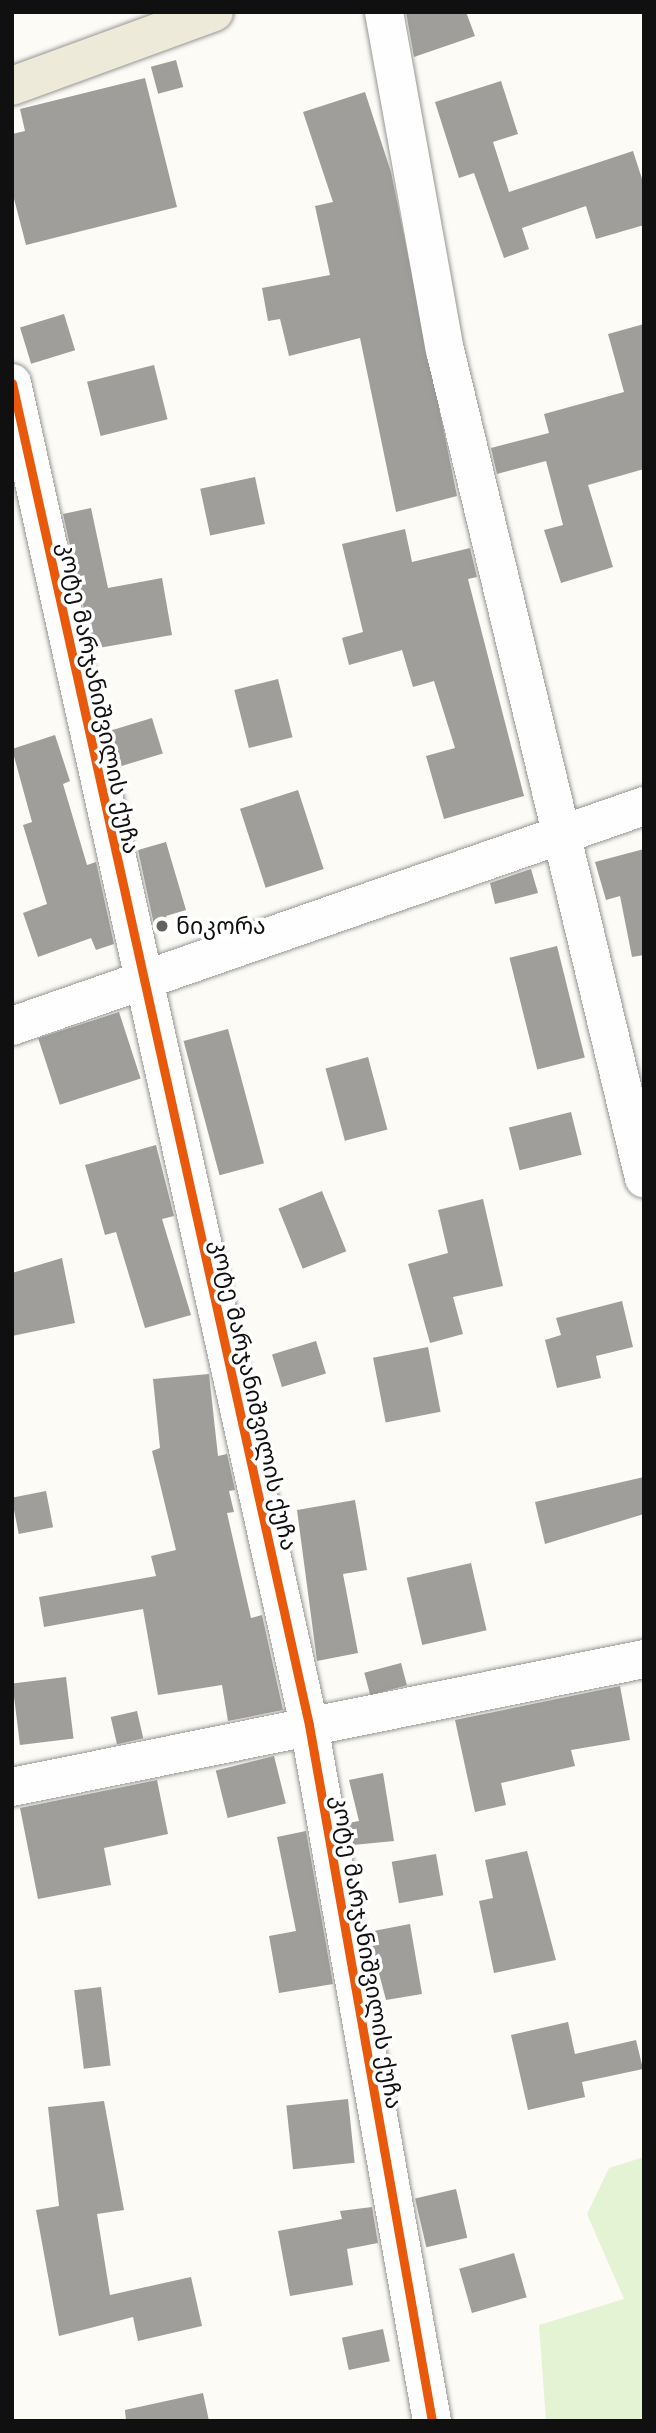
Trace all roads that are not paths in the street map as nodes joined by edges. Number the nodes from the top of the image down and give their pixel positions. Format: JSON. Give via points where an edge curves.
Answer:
{"nodes":[{"id":1,"x":214,"y":12,"type":"edge"},
{"id":2,"x":384,"y":12,"type":"edge"},
{"id":3,"x":12,"y":86,"type":"edge"},
{"id":4,"x":12,"y":383,"type":"edge"},
{"id":5,"x":644,"y":806,"type":"edge"},
{"id":6,"x":565,"y":835,"type":"junction"},
{"id":7,"x":140,"y":979,"type":"junction"},
{"id":8,"x":12,"y":1026,"type":"edge"},
{"id":9,"x":644,"y":1178,"type":"edge"},
{"id":10,"x":644,"y":1659,"type":"edge"},
{"id":11,"x":309,"y":1725,"type":"junction"},
{"id":12,"x":12,"y":1787,"type":"edge"},
{"id":13,"x":432,"y":2421,"type":"edge"}],
"edges":[{"from":1,"to":3,"type":"main road"},
{"from":2,"to":6,"type":"street","via":[[445,350]]},
{"from":4,"to":7,"type":"street","name":"კოტე მარჯანიშვილის ქუჩა"},
{"from":5,"to":6,"type":"street"},
{"from":6,"to":7,"type":"street"},
{"from":6,"to":9,"type":"street"},
{"from":7,"to":8,"type":"street"},
{"from":7,"to":11,"type":"street","name":"კოტე მარჯანიშვილის ქუჩა"},
{"from":10,"to":11,"type":"street"},
{"from":11,"to":12,"type":"street"},
{"from":11,"to":13,"type":"street","name":"კოტე მარჯანიშვილის ქუჩა"}]}
